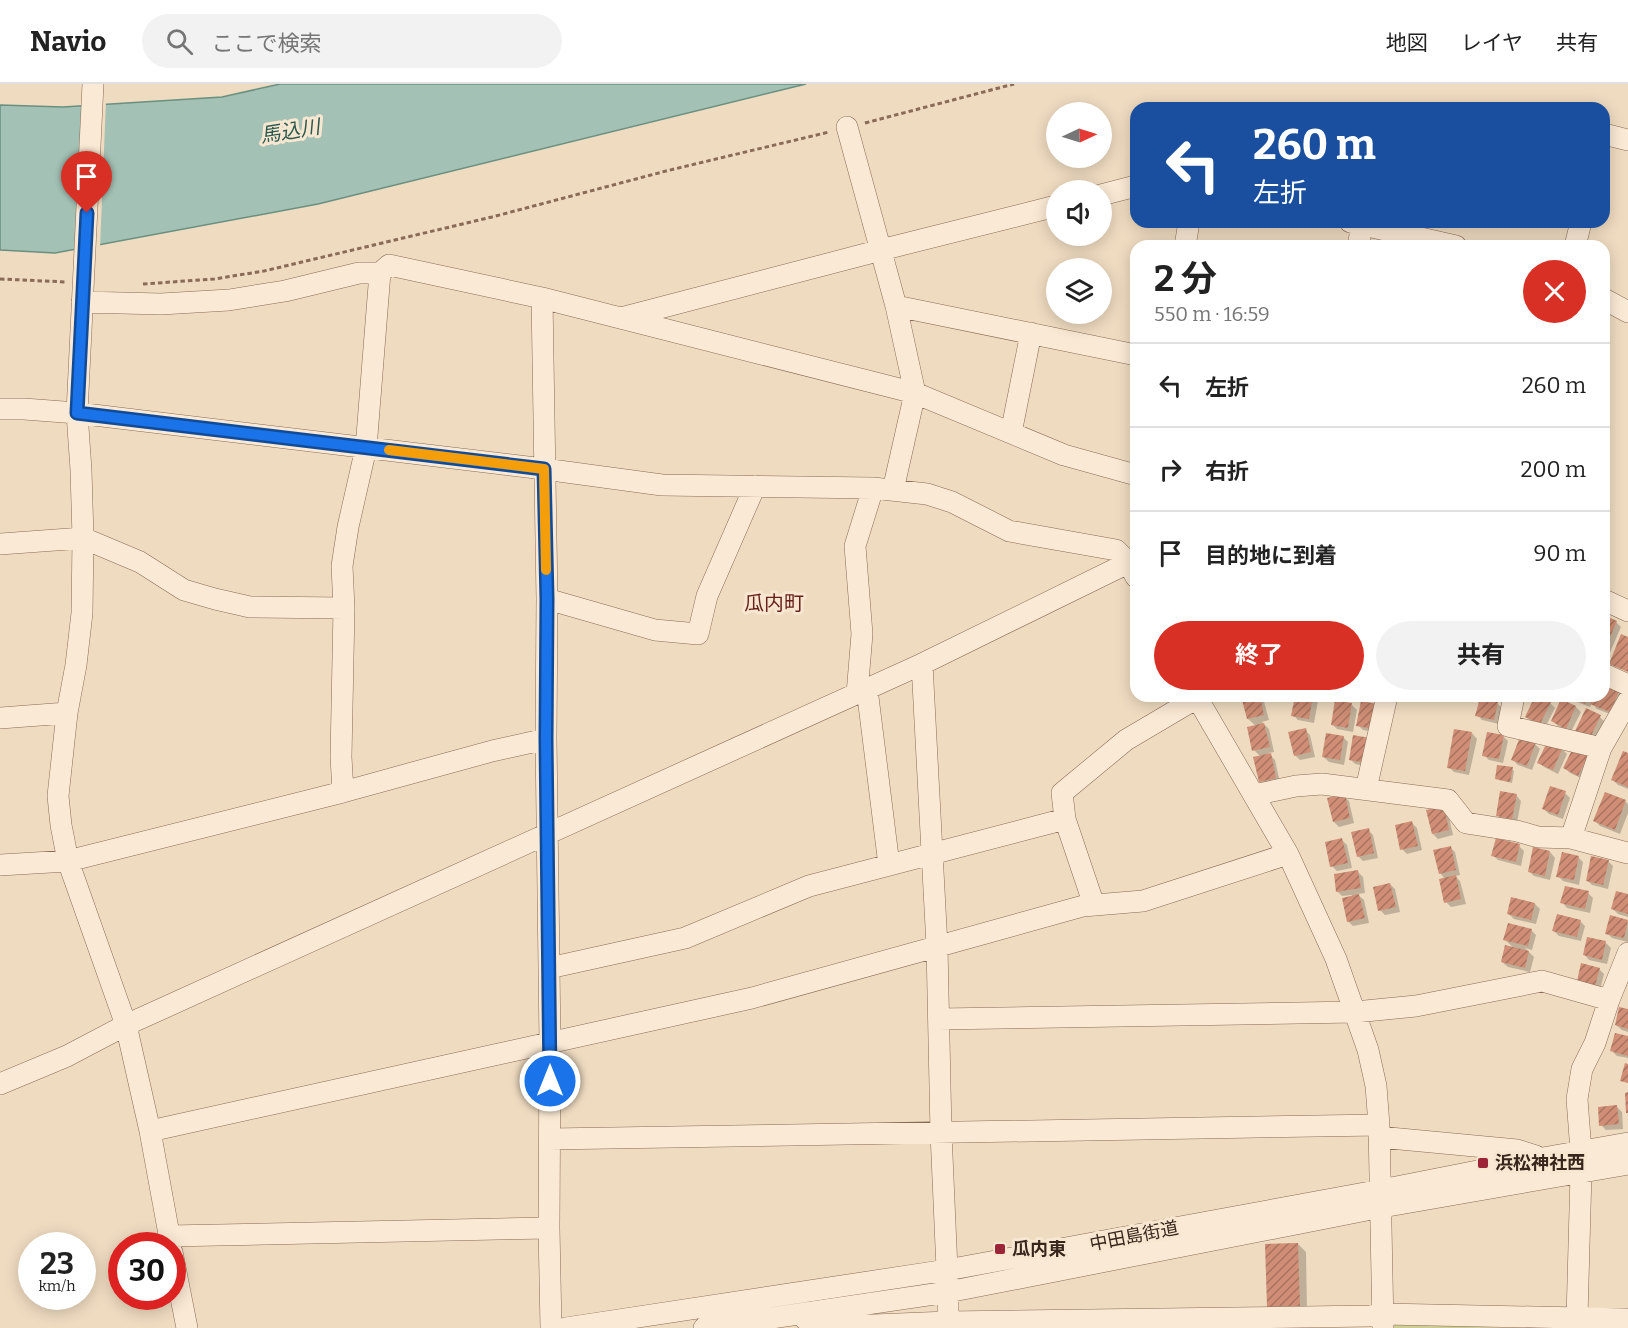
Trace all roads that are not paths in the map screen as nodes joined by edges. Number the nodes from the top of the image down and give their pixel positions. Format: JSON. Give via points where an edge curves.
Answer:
{"nodes":[{"id":1,"x":93,"y":84,"type":"edge"},
{"id":2,"x":847,"y":127,"type":"road end"},
{"id":3,"x":1610,"y":136,"type":"edge"},
{"id":4,"x":1628,"y":140,"type":"edge"},
{"id":5,"x":1130,"y":188,"type":"edge"},
{"id":6,"x":1112,"y":192,"type":"edge"},
{"id":7,"x":1046,"y":209,"type":"edge"},
{"id":8,"x":1378,"y":228,"type":"edge"},
{"id":9,"x":1430,"y":240,"type":"edge"},
{"id":10,"x":881,"y":250,"type":"junction"},
{"id":11,"x":380,"y":273,"type":"junction"},
{"id":12,"x":84,"y":287,"type":"junction"},
{"id":13,"x":542,"y":298,"type":"junction"},
{"id":14,"x":1610,"y":302,"type":"edge"},
{"id":15,"x":896,"y":306,"type":"junction"},
{"id":16,"x":1628,"y":312,"type":"edge"},
{"id":17,"x":622,"y":318,"type":"junction"},
{"id":18,"x":1031,"y":333,"type":"junction"},
{"id":19,"x":1130,"y":354,"type":"edge"},
{"id":20,"x":915,"y":393,"type":"junction"},
{"id":21,"x":0,"y":409,"type":"edge"},
{"id":22,"x":77,"y":413,"type":"junction"},
{"id":23,"x":1011,"y":433,"type":"junction"},
{"id":24,"x":366,"y":448,"type":"junction"},
{"id":25,"x":544,"y":469,"type":"junction"},
{"id":26,"x":1130,"y":474,"type":"edge"},
{"id":27,"x":755,"y":486,"type":"junction"},
{"id":28,"x":883,"y":489,"type":"junction"},
{"id":29,"x":83,"y":538,"type":"junction"},
{"id":30,"x":0,"y":544,"type":"edge"},
{"id":31,"x":1130,"y":563,"type":"edge"},
{"id":32,"x":1130,"y":567,"type":"edge"},
{"id":33,"x":547,"y":599,"type":"junction"},
{"id":34,"x":1610,"y":602,"type":"edge"},
{"id":35,"x":344,"y":608,"type":"junction"},
{"id":36,"x":1628,"y":610,"type":"edge"},
{"id":37,"x":922,"y":664,"type":"junction"},
{"id":38,"x":1610,"y":677,"type":"edge"},
{"id":39,"x":1628,"y":685,"type":"edge"},
{"id":40,"x":862,"y":692,"type":"junction"},
{"id":41,"x":1628,"y":701,"type":"edge"},
{"id":42,"x":1188,"y":702,"type":"edge"},
{"id":43,"x":1199,"y":702,"type":"edge"},
{"id":44,"x":1381,"y":702,"type":"edge"},
{"id":45,"x":1513,"y":702,"type":"edge"},
{"id":46,"x":67,"y":713,"type":"junction"},
{"id":47,"x":0,"y":718,"type":"edge"},
{"id":48,"x":546,"y":739,"type":"junction"},
{"id":49,"x":1601,"y":748,"type":"junction"},
{"id":50,"x":1366,"y":789,"type":"junction"},
{"id":51,"x":344,"y":792,"type":"junction"},
{"id":52,"x":1254,"y":795,"type":"junction"},
{"id":53,"x":1065,"y":819,"type":"junction"},
{"id":54,"x":548,"y":834,"type":"junction"},
{"id":55,"x":1571,"y":838,"type":"junction"},
{"id":56,"x":1628,"y":853,"type":"edge"},
{"id":57,"x":932,"y":854,"type":"junction"},
{"id":58,"x":1288,"y":854,"type":"junction"},
{"id":59,"x":68,"y":861,"type":"junction"},
{"id":60,"x":0,"y":865,"type":"edge"},
{"id":61,"x":889,"y":865,"type":"junction"},
{"id":62,"x":1094,"y":905,"type":"junction"},
{"id":63,"x":937,"y":946,"type":"junction"},
{"id":64,"x":1628,"y":953,"type":"edge"},
{"id":65,"x":549,"y":968,"type":"junction"},
{"id":66,"x":1609,"y":1000,"type":"junction"},
{"id":67,"x":1355,"y":1012,"type":"junction"},
{"id":68,"x":939,"y":1019,"type":"junction"},
{"id":69,"x":126,"y":1025,"type":"junction"},
{"id":70,"x":550,"y":1042,"type":"junction"},
{"id":71,"x":0,"y":1084,"type":"edge"},
{"id":72,"x":150,"y":1131,"type":"junction"},
{"id":73,"x":1379,"y":1131,"type":"junction"},
{"id":74,"x":941,"y":1132,"type":"junction"},
{"id":75,"x":550,"y":1139,"type":"junction"},
{"id":76,"x":1628,"y":1143,"type":"edge"},
{"id":77,"x":1581,"y":1151,"type":"junction"},
{"id":78,"x":1543,"y":1158,"type":"junction"},
{"id":79,"x":1628,"y":1164,"type":"edge"},
{"id":80,"x":1581,"y":1173,"type":"junction"},
{"id":81,"x":1381,"y":1199,"type":"junction"},
{"id":82,"x":549,"y":1228,"type":"junction"},
{"id":83,"x":169,"y":1232,"type":"edge"},
{"id":84,"x":186,"y":1243,"type":"edge"},
{"id":85,"x":947,"y":1270,"type":"junction"},
{"id":86,"x":948,"y":1292,"type":"junction"},
{"id":87,"x":184,"y":1310,"type":"edge"},
{"id":88,"x":785,"y":1316,"type":"junction"},
{"id":89,"x":1577,"y":1318,"type":"junction"},
{"id":90,"x":1628,"y":1319,"type":"edge"},
{"id":91,"x":1384,"y":1321,"type":"edge"},
{"id":92,"x":948,"y":1325,"type":"edge"},
{"id":93,"x":187,"y":1328,"type":"edge"},
{"id":94,"x":551,"y":1328,"type":"edge"},
{"id":95,"x":566,"y":1328,"type":"edge"},
{"id":96,"x":704,"y":1328,"type":"edge"}],
"edges":[{"from":1,"to":12,"type":"street"},
{"from":2,"to":10,"type":"street"},
{"from":3,"to":4,"type":"street"},
{"from":5,"to":6,"type":"street"},
{"from":7,"to":10,"type":"street"},
{"from":8,"to":9,"type":"street"},
{"from":10,"to":15,"type":"street"},
{"from":10,"to":17,"type":"street"},
{"from":11,"to":12,"type":"street","via":[[359,273],[229,300],[160,304]]},
{"from":11,"to":13,"type":"street","via":[[389,265]]},
{"from":11,"to":24,"type":"street"},
{"from":12,"to":22,"type":"street"},
{"from":13,"to":17,"type":"street"},
{"from":13,"to":25,"type":"street"},
{"from":14,"to":16,"type":"street"},
{"from":15,"to":18,"type":"street"},
{"from":15,"to":20,"type":"street"},
{"from":17,"to":20,"type":"street"},
{"from":18,"to":19,"type":"street"},
{"from":18,"to":23,"type":"street"},
{"from":20,"to":23,"type":"street"},
{"from":20,"to":28,"type":"street"},
{"from":21,"to":22,"type":"street"},
{"from":22,"to":24,"type":"street"},
{"from":22,"to":29,"type":"street"},
{"from":23,"to":26,"type":"street","via":[[1065,455]]},
{"from":24,"to":25,"type":"street"},
{"from":24,"to":35,"type":"street","via":[[342,566]]},
{"from":25,"to":27,"type":"street","via":[[662,484]]},
{"from":25,"to":33,"type":"street"},
{"from":27,"to":28,"type":"street"},
{"from":27,"to":33,"type":"street","via":[[707,596],[698,634],[655,630]]},
{"from":28,"to":31,"type":"street","via":[[927,494],[952,502],[1009,531],[1116,550]]},
{"from":28,"to":40,"type":"street","via":[[855,546]]},
{"from":29,"to":30,"type":"street"},
{"from":29,"to":35,"type":"street","via":[[140,562],[184,590],[215,600],[250,607]]},
{"from":29,"to":46,"type":"street","via":[[82,613]]},
{"from":32,"to":37,"type":"street"},
{"from":33,"to":48,"type":"street"},
{"from":34,"to":36,"type":"street"},
{"from":35,"to":51,"type":"street"},
{"from":37,"to":40,"type":"street"},
{"from":37,"to":57,"type":"street"},
{"from":38,"to":39,"type":"street"},
{"from":40,"to":54,"type":"street"},
{"from":40,"to":61,"type":"street"},
{"from":41,"to":49,"type":"street"},
{"from":42,"to":53,"type":"street","via":[[1126,740],[1062,793]]},
{"from":43,"to":52,"type":"street"},
{"from":44,"to":50,"type":"street"},
{"from":45,"to":49,"type":"street","via":[[1508,726]]},
{"from":46,"to":47,"type":"street"},
{"from":46,"to":59,"type":"street","via":[[58,796]]},
{"from":48,"to":51,"type":"street"},
{"from":48,"to":54,"type":"street"},
{"from":49,"to":55,"type":"street"},
{"from":50,"to":52,"type":"street","via":[[1322,784]]},
{"from":50,"to":55,"type":"street","via":[[1448,800],[1467,823],[1538,837]]},
{"from":51,"to":59,"type":"street"},
{"from":52,"to":58,"type":"street"},
{"from":53,"to":57,"type":"street"},
{"from":53,"to":62,"type":"street"},
{"from":54,"to":65,"type":"street"},
{"from":54,"to":69,"type":"street"},
{"from":55,"to":56,"type":"street"},
{"from":57,"to":61,"type":"street"},
{"from":57,"to":63,"type":"street"},
{"from":58,"to":62,"type":"street","via":[[1143,901]]},
{"from":58,"to":67,"type":"street","via":[[1336,958]]},
{"from":59,"to":60,"type":"street"},
{"from":59,"to":69,"type":"street"},
{"from":61,"to":65,"type":"street","via":[[809,886],[685,938]]},
{"from":62,"to":63,"type":"street"},
{"from":63,"to":68,"type":"street"},
{"from":63,"to":70,"type":"street","via":[[752,998]]},
{"from":64,"to":66,"type":"street"},
{"from":65,"to":70,"type":"street"},
{"from":66,"to":67,"type":"street","via":[[1542,981],[1416,1006]]},
{"from":66,"to":77,"type":"street","via":[[1582,1069],[1577,1099]]},
{"from":67,"to":68,"type":"street"},
{"from":67,"to":73,"type":"street","via":[[1376,1086]]},
{"from":68,"to":74,"type":"street"},
{"from":69,"to":71,"type":"street","via":[[67,1056]]},
{"from":69,"to":72,"type":"street"},
{"from":70,"to":72,"type":"street"},
{"from":70,"to":75,"type":"street"},
{"from":72,"to":83,"type":"street"},
{"from":73,"to":74,"type":"street"},
{"from":73,"to":78,"type":"street","via":[[1517,1150]]},
{"from":73,"to":81,"type":"street"},
{"from":74,"to":75,"type":"street"},
{"from":74,"to":85,"type":"street"},
{"from":75,"to":82,"type":"street"},
{"from":76,"to":77,"type":"street","name":"中田島街道"},
{"from":77,"to":78,"type":"street","name":"中田島街道"},
{"from":78,"to":81,"type":"street","name":"中田島街道"},
{"from":79,"to":80,"type":"street","name":"中田島街道"},
{"from":80,"to":81,"type":"street","name":"中田島街道"},
{"from":80,"to":89,"type":"street"},
{"from":81,"to":85,"type":"street","name":"中田島街道"},
{"from":81,"to":86,"type":"street","name":"中田島街道"},
{"from":81,"to":91,"type":"street"},
{"from":82,"to":84,"type":"street"},
{"from":82,"to":94,"type":"street"},
{"from":85,"to":86,"type":"street"},
{"from":85,"to":95,"type":"street","name":"中田島街道"},
{"from":86,"to":88,"type":"street","name":"中田島街道"},
{"from":86,"to":92,"type":"street"},
{"from":87,"to":93,"type":"street"},
{"from":88,"to":92,"type":"street","via":[[849,1326]]},
{"from":88,"to":96,"type":"street","name":"中田島街道"},
{"from":89,"to":90,"type":"street"},
{"from":89,"to":91,"type":"street"},
{"from":91,"to":92,"type":"street","via":[[1371,1316]]}]}
